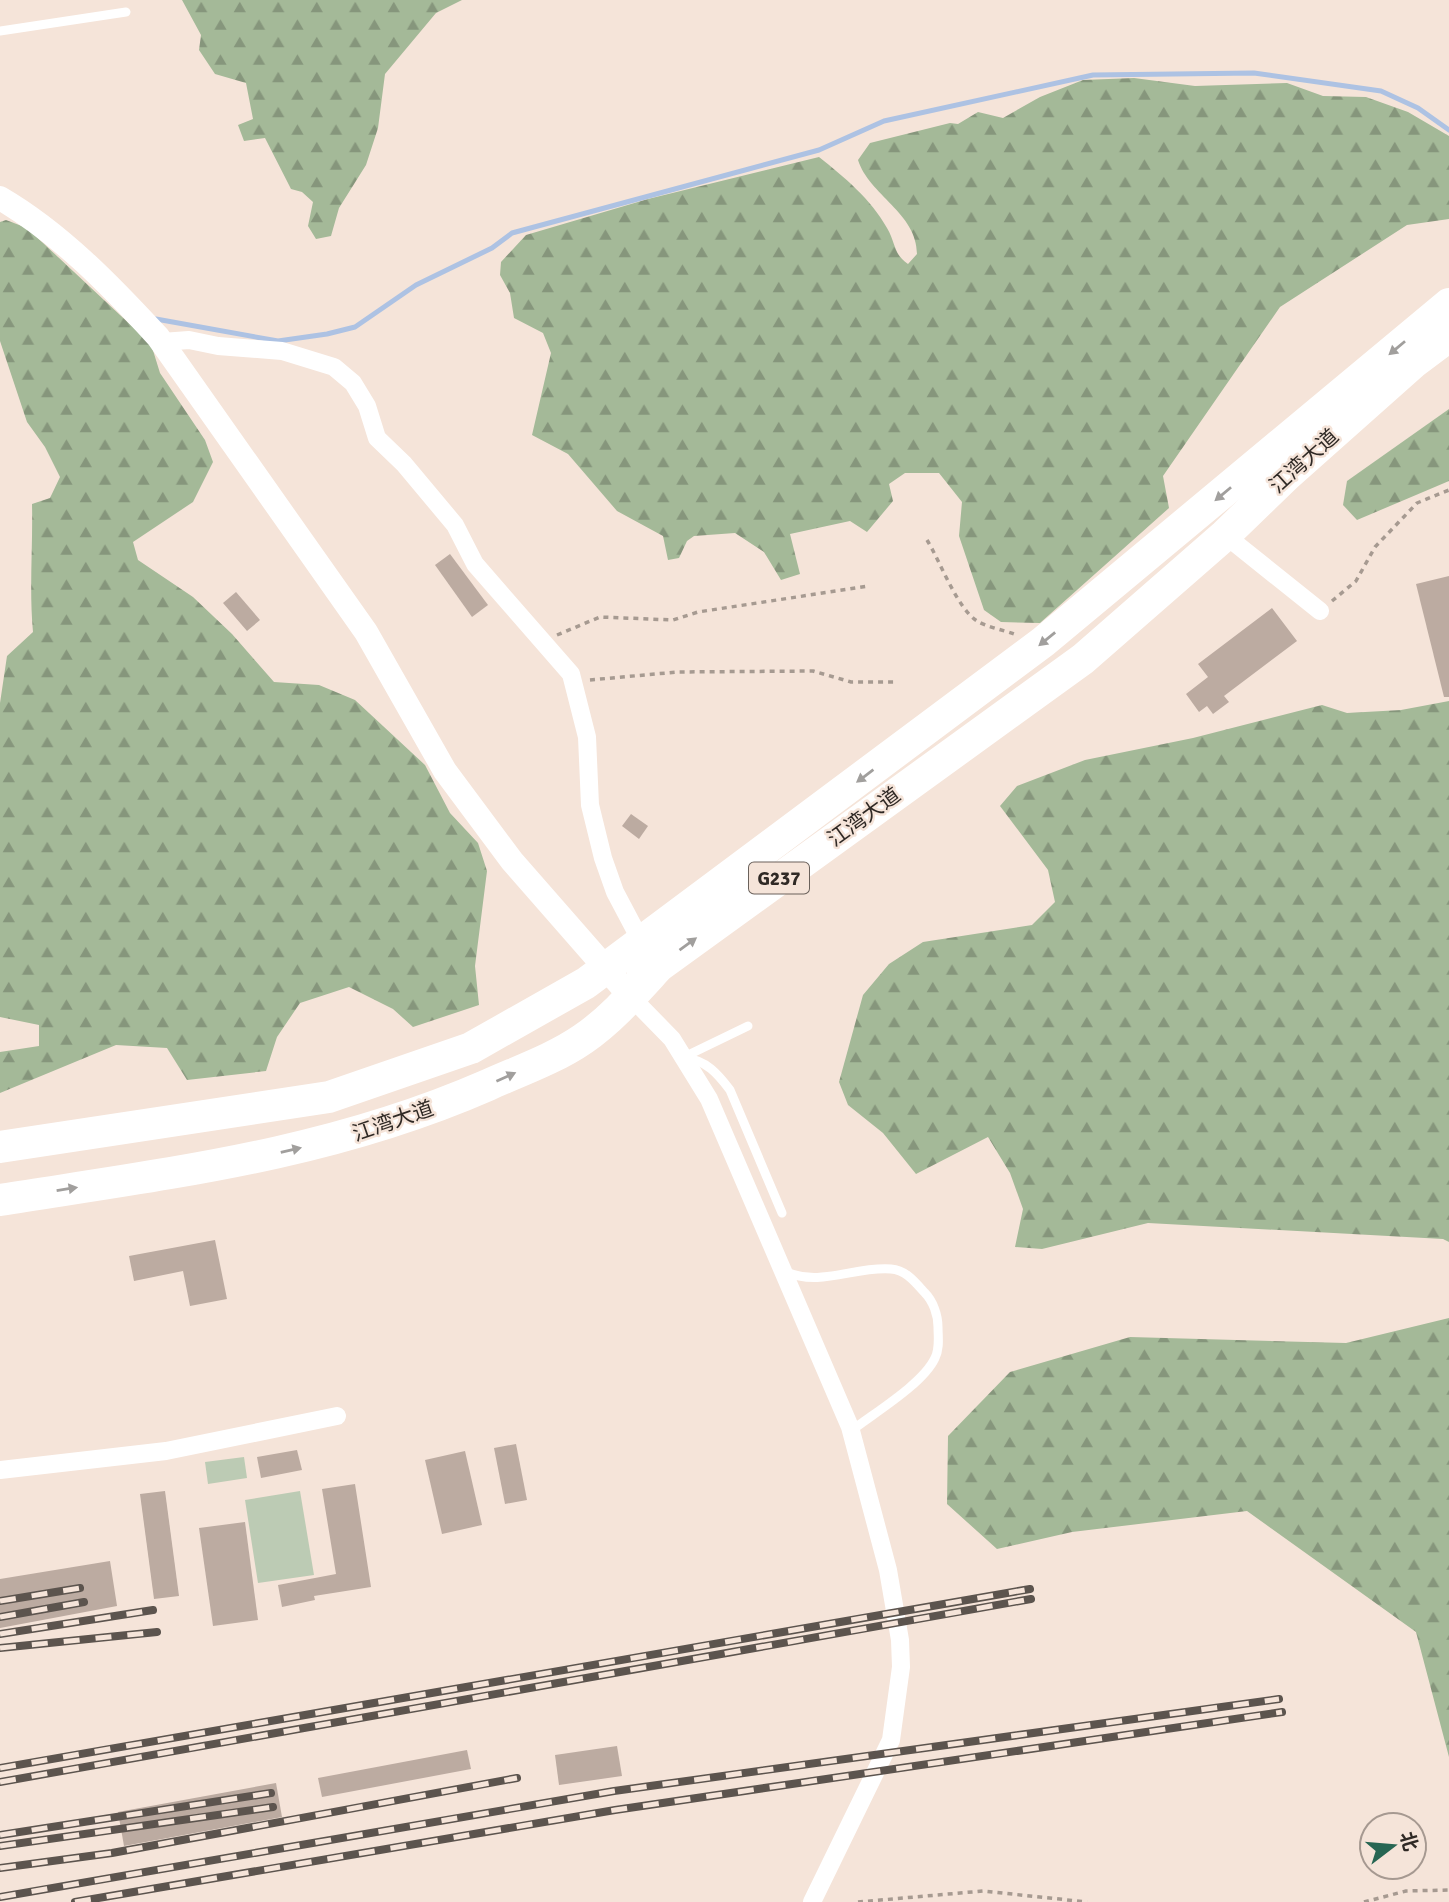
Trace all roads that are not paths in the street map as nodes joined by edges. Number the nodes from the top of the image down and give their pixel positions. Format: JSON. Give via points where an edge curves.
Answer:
{"nodes":[{"id":1,"x":126,"y":12,"type":"dead end"},
{"id":2,"x":0,"y":31,"type":"edge"},
{"id":3,"x":0,"y":198,"type":"edge"},
{"id":4,"x":1449,"y":304,"type":"edge"},
{"id":5,"x":1449,"y":335,"type":"edge"},
{"id":6,"x":162,"y":342,"type":"junction"},
{"id":7,"x":1225,"y":535,"type":"junction"},
{"id":8,"x":1320,"y":611,"type":"road end"},
{"id":9,"x":642,"y":943,"type":"junction"},
{"id":10,"x":607,"y":968,"type":"junction"},
{"id":11,"x":631,"y":997,"type":"junction"},
{"id":12,"x":748,"y":1026,"type":"dead end"},
{"id":13,"x":683,"y":1058,"type":"junction"},
{"id":14,"x":0,"y":1147,"type":"edge"},
{"id":15,"x":0,"y":1199,"type":"edge"},
{"id":16,"x":782,"y":1213,"type":"dead end"},
{"id":17,"x":782,"y":1271,"type":"junction"},
{"id":18,"x":337,"y":1416,"type":"dead end"},
{"id":19,"x":851,"y":1431,"type":"junction"},
{"id":20,"x":0,"y":1470,"type":"edge"},
{"id":21,"x":812,"y":1902,"type":"edge"}],
"edges":[{"from":1,"to":2,"type":"lane"},
{"from":3,"to":6,"type":"street","via":[[27,214],[118,293]]},
{"from":4,"to":9,"type":"highway","name":"江湾大道","number":"G237","one_way":true,"via":[[1043,642]]},
{"from":5,"to":7,"type":"highway","name":"江湾大道","number":"G237"},
{"from":6,"to":9,"type":"street","via":[[189,340],[282,351],[334,367],[354,383],[368,406],[377,438],[455,525],[475,564],[571,674],[587,737],[590,804],[603,858]]},
{"from":6,"to":10,"type":"street","via":[[366,632],[453,782],[512,861]]},
{"from":7,"to":8,"type":"street"},
{"from":11,"to":7,"type":"highway","name":"江湾大道","number":"G237","one_way":true,"via":[[659,966],[1083,659]]},
{"from":9,"to":10,"type":"highway","name":"江湾大道","number":"G237"},
{"from":9,"to":11,"type":"street"},
{"from":10,"to":11,"type":"street"},
{"from":10,"to":14,"type":"highway","name":"江湾大道","number":"G237","via":[[471,1048],[329,1097]]},
{"from":11,"to":13,"type":"street","via":[[672,1039]]},
{"from":15,"to":11,"type":"highway","name":"江湾大道","number":"G237","one_way":true,"via":[[227,1165],[342,1139],[446,1103],[544,1060],[583,1039]]},
{"from":12,"to":13,"type":"lane"},
{"from":13,"to":16,"type":"lane","via":[[704,1063],[730,1090]]},
{"from":13,"to":17,"type":"street","via":[[709,1100]]},
{"from":17,"to":19,"type":"street"},
{"from":17,"to":19,"type":"lane","via":[[800,1278],[891,1269],[905,1273],[929,1297],[938,1319],[934,1360],[921,1376]]},
{"from":18,"to":20,"type":"street","via":[[166,1451]]},
{"from":19,"to":21,"type":"street","via":[[888,1570],[900,1640],[899,1695],[891,1741]]}]}
